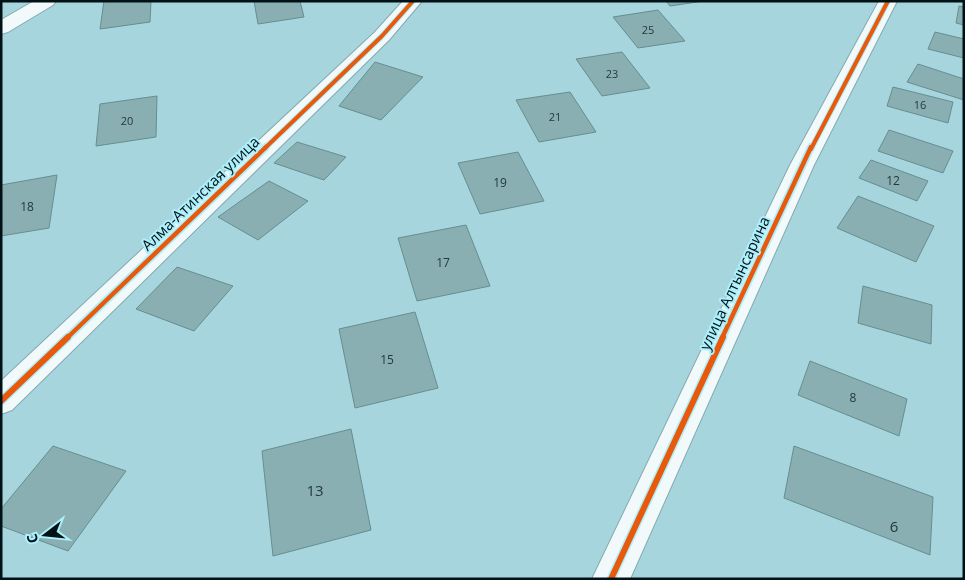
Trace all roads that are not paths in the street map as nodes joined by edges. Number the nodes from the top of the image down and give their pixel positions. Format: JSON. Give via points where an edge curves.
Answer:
{"nodes":[{"id":1,"x":47,"y":1,"type":"edge"},
{"id":2,"x":413,"y":1,"type":"edge"},
{"id":3,"x":888,"y":1,"type":"edge"},
{"id":4,"x":1,"y":28,"type":"edge"},
{"id":5,"x":1,"y":401,"type":"edge"},
{"id":6,"x":611,"y":579,"type":"edge"}],
"edges":[{"from":1,"to":4,"type":"street"},
{"from":2,"to":5,"type":"street","name":"Алма-Атинская улица","via":[[382,36]]},
{"from":3,"to":6,"type":"street","name":"улица Алтынсарина","via":[[802,165]]}]}
